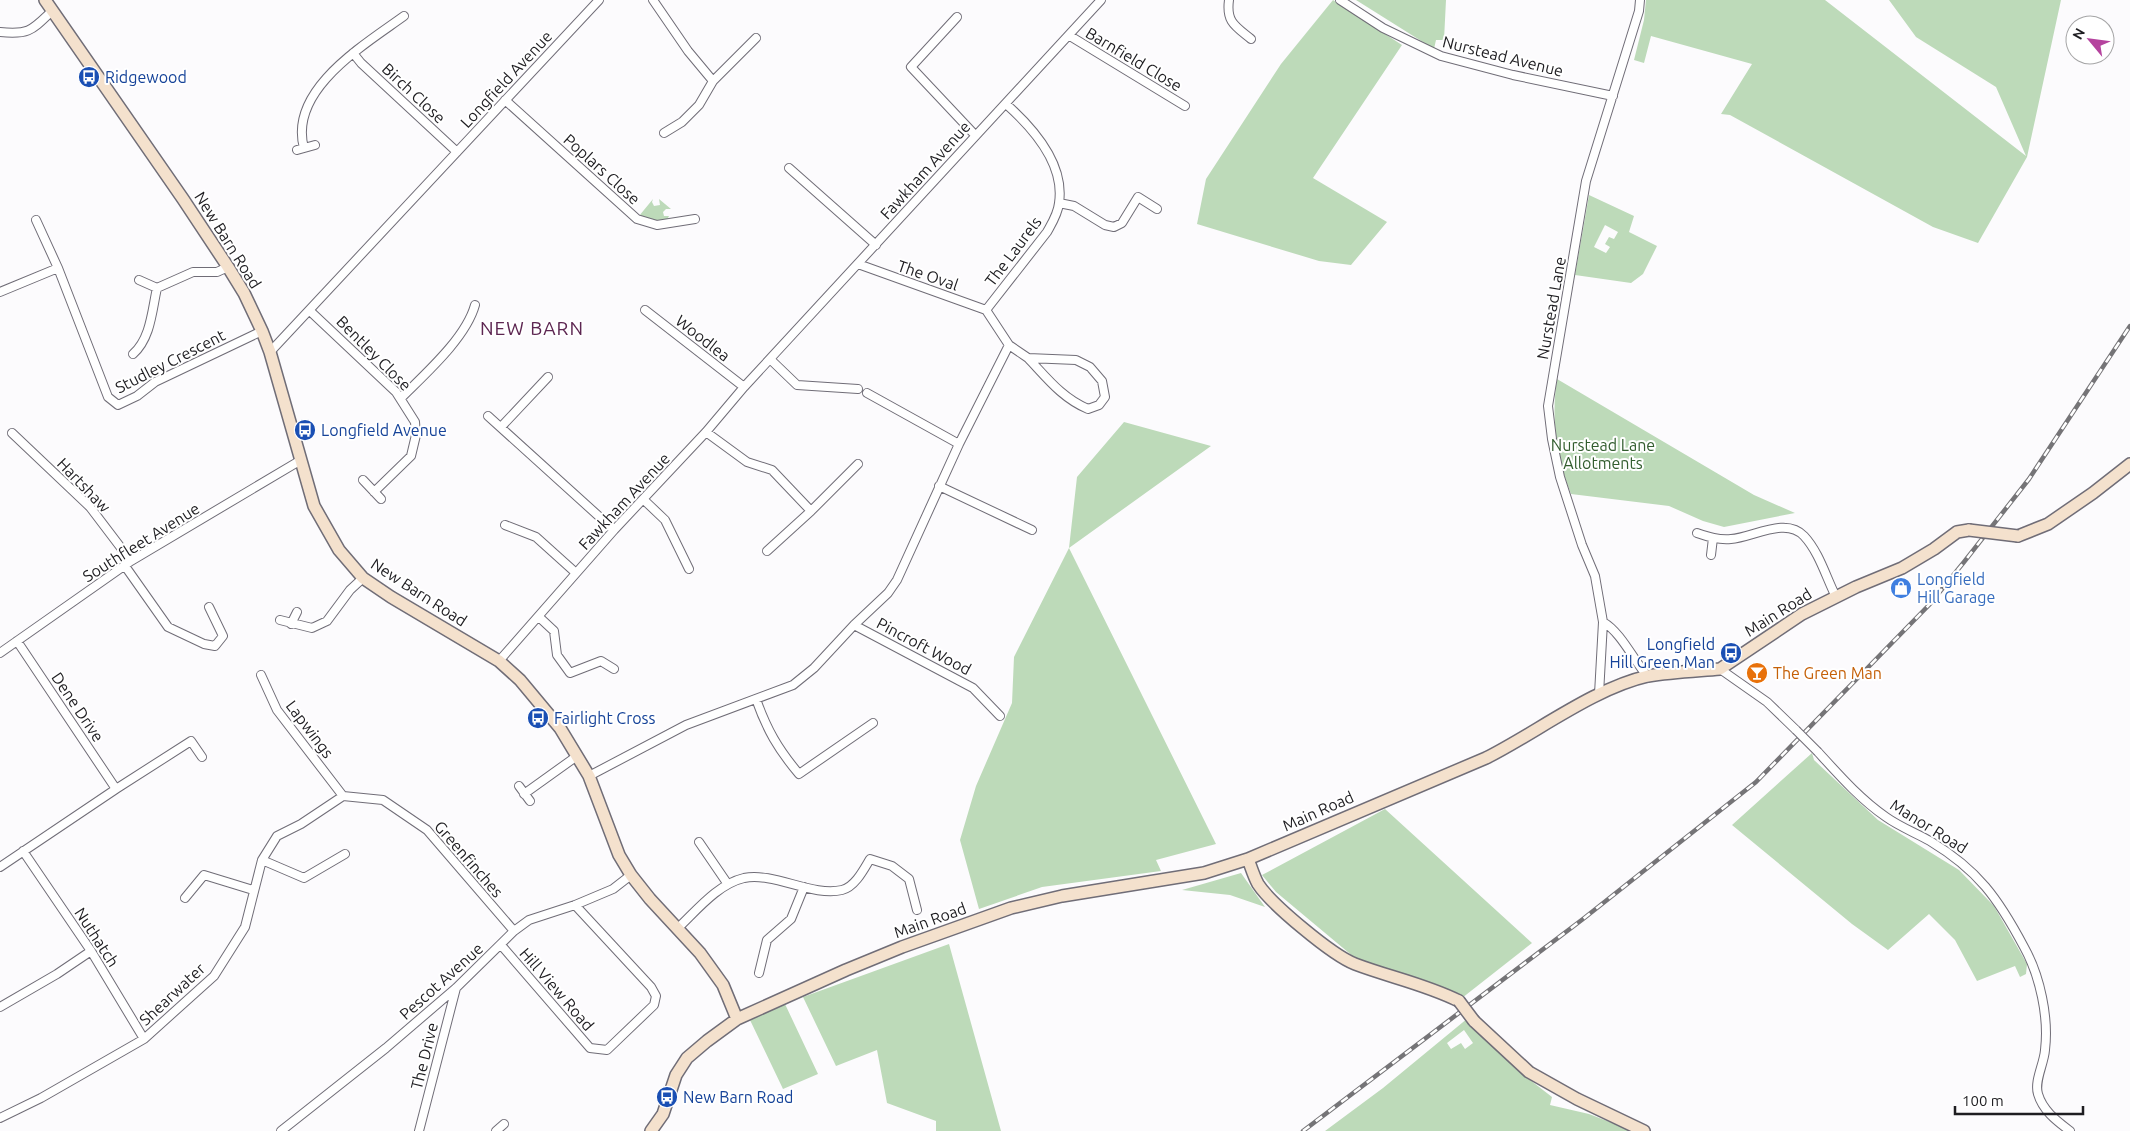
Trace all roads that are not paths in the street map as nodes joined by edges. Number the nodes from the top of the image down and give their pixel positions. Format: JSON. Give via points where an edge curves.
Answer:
{"nodes":[{"id":1,"x":46,"y":0,"type":"edge"},
{"id":2,"x":599,"y":0,"type":"edge"},
{"id":3,"x":653,"y":0,"type":"edge"},
{"id":4,"x":1101,"y":0,"type":"edge"},
{"id":5,"x":1229,"y":0,"type":"edge"},
{"id":6,"x":1340,"y":0,"type":"edge"},
{"id":7,"x":1640,"y":0,"type":"edge"},
{"id":8,"x":53,"y":10,"type":"junction"},
{"id":9,"x":404,"y":16,"type":"dead end"},
{"id":10,"x":957,"y":17,"type":"dead end"},
{"id":11,"x":0,"y":32,"type":"edge"},
{"id":12,"x":1070,"y":36,"type":"junction"},
{"id":13,"x":756,"y":38,"type":"dead end"},
{"id":14,"x":1251,"y":39,"type":"dead end"},
{"id":15,"x":353,"y":53,"type":"junction"},
{"id":16,"x":713,"y":81,"type":"junction"},
{"id":17,"x":1613,"y":96,"type":"junction"},
{"id":18,"x":505,"y":100,"type":"junction"},
{"id":19,"x":1006,"y":104,"type":"junction"},
{"id":20,"x":1185,"y":106,"type":"dead end"},
{"id":21,"x":664,"y":133,"type":"dead end"},
{"id":22,"x":975,"y":135,"type":"junction"},
{"id":23,"x":315,"y":145,"type":"dead end"},
{"id":24,"x":457,"y":152,"type":"junction"},
{"id":25,"x":789,"y":168,"type":"dead end"},
{"id":26,"x":1130,"y":192,"type":"dead end"},
{"id":27,"x":1138,"y":197,"type":"junction"},
{"id":28,"x":1059,"y":203,"type":"junction"},
{"id":29,"x":1157,"y":209,"type":"dead end"},
{"id":30,"x":36,"y":220,"type":"dead end"},
{"id":31,"x":695,"y":220,"type":"dead end"},
{"id":32,"x":876,"y":244,"type":"junction"},
{"id":33,"x":858,"y":264,"type":"junction"},
{"id":34,"x":228,"y":267,"type":"junction"},
{"id":35,"x":58,"y":268,"type":"junction"},
{"id":36,"x":139,"y":280,"type":"dead end"},
{"id":37,"x":157,"y":288,"type":"junction"},
{"id":38,"x":0,"y":292,"type":"edge"},
{"id":39,"x":475,"y":305,"type":"dead end"},
{"id":40,"x":645,"y":310,"type":"dead end"},
{"id":41,"x":986,"y":310,"type":"junction"},
{"id":42,"x":310,"y":311,"type":"junction"},
{"id":43,"x":262,"y":330,"type":"junction"},
{"id":44,"x":1009,"y":344,"type":"junction"},
{"id":45,"x":270,"y":352,"type":"junction"},
{"id":46,"x":133,"y":354,"type":"dead end"},
{"id":47,"x":1028,"y":358,"type":"junction"},
{"id":48,"x":771,"y":360,"type":"junction"},
{"id":49,"x":548,"y":377,"type":"dead end"},
{"id":50,"x":744,"y":387,"type":"junction"},
{"id":51,"x":858,"y":389,"type":"dead end"},
{"id":52,"x":867,"y":393,"type":"dead end"},
{"id":53,"x":401,"y":398,"type":"junction"},
{"id":54,"x":488,"y":416,"type":"dead end"},
{"id":55,"x":501,"y":427,"type":"junction"},
{"id":56,"x":706,"y":432,"type":"junction"},
{"id":57,"x":12,"y":433,"type":"dead end"},
{"id":58,"x":959,"y":444,"type":"junction"},
{"id":59,"x":301,"y":460,"type":"junction"},
{"id":60,"x":858,"y":464,"type":"dead end"},
{"id":61,"x":2130,"y":464,"type":"edge"},
{"id":62,"x":363,"y":480,"type":"dead end"},
{"id":63,"x":939,"y":486,"type":"junction"},
{"id":64,"x":374,"y":492,"type":"junction"},
{"id":65,"x":380,"y":499,"type":"dead end"},
{"id":66,"x":644,"y":500,"type":"junction"},
{"id":67,"x":811,"y":511,"type":"junction"},
{"id":68,"x":504,"y":525,"type":"dead end"},
{"id":69,"x":614,"y":530,"type":"junction"},
{"id":70,"x":1032,"y":530,"type":"dead end"},
{"id":71,"x":1697,"y":533,"type":"dead end"},
{"id":72,"x":1712,"y":538,"type":"junction"},
{"id":73,"x":767,"y":551,"type":"dead end"},
{"id":74,"x":1711,"y":555,"type":"dead end"},
{"id":75,"x":128,"y":564,"type":"junction"},
{"id":76,"x":690,"y":569,"type":"dead end"},
{"id":77,"x":576,"y":573,"type":"junction"},
{"id":78,"x":363,"y":578,"type":"junction"},
{"id":79,"x":1836,"y":597,"type":"junction"},
{"id":80,"x":209,"y":607,"type":"dead end"},
{"id":81,"x":297,"y":612,"type":"dead end"},
{"id":82,"x":539,"y":617,"type":"junction"},
{"id":83,"x":280,"y":620,"type":"dead end"},
{"id":84,"x":1603,"y":622,"type":"junction"},
{"id":85,"x":291,"y":624,"type":"junction"},
{"id":86,"x":854,"y":625,"type":"junction"},
{"id":87,"x":17,"y":641,"type":"junction"},
{"id":88,"x":0,"y":652,"type":"edge"},
{"id":89,"x":499,"y":661,"type":"junction"},
{"id":90,"x":614,"y":669,"type":"dead end"},
{"id":91,"x":1720,"y":669,"type":"junction"},
{"id":92,"x":261,"y":675,"type":"dead end"},
{"id":93,"x":1648,"y":676,"type":"junction"},
{"id":94,"x":1599,"y":694,"type":"junction"},
{"id":95,"x":756,"y":699,"type":"junction"},
{"id":96,"x":1000,"y":716,"type":"dead end"},
{"id":97,"x":874,"y":722,"type":"dead end"},
{"id":98,"x":577,"y":756,"type":"junction"},
{"id":99,"x":202,"y":757,"type":"dead end"},
{"id":100,"x":589,"y":776,"type":"junction"},
{"id":101,"x":519,"y":786,"type":"dead end"},
{"id":102,"x":116,"y":789,"type":"junction"},
{"id":103,"x":524,"y":794,"type":"junction"},
{"id":104,"x":343,"y":796,"type":"junction"},
{"id":105,"x":530,"y":801,"type":"dead end"},
{"id":106,"x":700,"y":842,"type":"dead end"},
{"id":107,"x":23,"y":852,"type":"junction"},
{"id":108,"x":345,"y":854,"type":"dead end"},
{"id":109,"x":1248,"y":859,"type":"junction"},
{"id":110,"x":262,"y":860,"type":"junction"},
{"id":111,"x":0,"y":867,"type":"edge"},
{"id":112,"x":631,"y":875,"type":"junction"},
{"id":113,"x":726,"y":883,"type":"junction"},
{"id":114,"x":804,"y":886,"type":"junction"},
{"id":115,"x":253,"y":890,"type":"junction"},
{"id":116,"x":185,"y":898,"type":"dead end"},
{"id":117,"x":574,"y":905,"type":"junction"},
{"id":118,"x":917,"y":910,"type":"dead end"},
{"id":119,"x":678,"y":928,"type":"junction"},
{"id":120,"x":514,"y":931,"type":"junction"},
{"id":121,"x":501,"y":945,"type":"junction"},
{"id":122,"x":91,"y":952,"type":"junction"},
{"id":123,"x":759,"y":973,"type":"dead end"},
{"id":124,"x":456,"y":988,"type":"junction"},
{"id":125,"x":0,"y":1007,"type":"edge"},
{"id":126,"x":737,"y":1019,"type":"junction"},
{"id":127,"x":144,"y":1039,"type":"junction"},
{"id":128,"x":0,"y":1118,"type":"edge"},
{"id":129,"x":504,"y":1124,"type":"dead end"},
{"id":130,"x":281,"y":1131,"type":"edge"},
{"id":131,"x":419,"y":1131,"type":"edge"},
{"id":132,"x":496,"y":1131,"type":"edge"},
{"id":133,"x":652,"y":1131,"type":"edge"},
{"id":134,"x":1644,"y":1131,"type":"edge"},
{"id":135,"x":2070,"y":1131,"type":"edge"}],
"edges":[{"from":1,"to":8,"type":"street","name":"New Barn Road"},
{"from":2,"to":18,"type":"street","name":"Longfield Avenue"},
{"from":3,"to":16,"type":"street","via":[[688,52]]},
{"from":4,"to":12,"type":"street","name":"Fawkham Avenue"},
{"from":5,"to":14,"type":"street","via":[[1228,12],[1232,23]]},
{"from":6,"to":17,"type":"street","name":"Nurstead Avenue","via":[[1383,28],[1441,56]]},
{"from":7,"to":17,"type":"street","name":"Nurstead Lane"},
{"from":8,"to":11,"type":"street","via":[[33,30],[20,34]]},
{"from":8,"to":34,"type":"street","name":"New Barn Road"},
{"from":9,"to":15,"type":"street"},
{"from":10,"to":22,"type":"street","via":[[911,67]]},
{"from":12,"to":19,"type":"street","name":"Fawkham Avenue"},
{"from":12,"to":20,"type":"street","name":"Barnfield Close"},
{"from":13,"to":16,"type":"street"},
{"from":15,"to":23,"type":"street","via":[[314,93],[307,105],[300,149]]},
{"from":15,"to":24,"type":"street","name":"Birch Close"},
{"from":16,"to":21,"type":"street","via":[[699,105],[682,122]]},
{"from":17,"to":84,"type":"street","name":"Nurstead Lane","via":[[1586,181],[1548,406],[1560,477],[1595,576]]},
{"from":18,"to":24,"type":"street","name":"Longfield Avenue"},
{"from":18,"to":31,"type":"street","name":"Poplars Close","via":[[640,221],[657,225]]},
{"from":19,"to":22,"type":"street","name":"Fawkham Avenue"},
{"from":19,"to":28,"type":"street","name":"The Laurels","via":[[1032,130],[1049,156],[1059,186]]},
{"from":22,"to":32,"type":"street","name":"Fawkham Avenue"},
{"from":24,"to":42,"type":"street","name":"Longfield Avenue"},
{"from":25,"to":32,"type":"street"},
{"from":26,"to":27,"type":"street"},
{"from":27,"to":28,"type":"street","via":[[1122,223],[1114,227],[1105,226],[1074,206]]},
{"from":27,"to":29,"type":"street"},
{"from":28,"to":41,"type":"street","name":"The Laurels","via":[[1047,232]]},
{"from":30,"to":35,"type":"street","name":"Studley Crescent"},
{"from":32,"to":33,"type":"street","name":"Fawkham Avenue"},
{"from":33,"to":41,"type":"street","name":"The Oval"},
{"from":33,"to":48,"type":"street","name":"Fawkham Avenue"},
{"from":34,"to":37,"type":"street","via":[[217,272],[193,272]]},
{"from":34,"to":43,"type":"street","name":"New Barn Road"},
{"from":35,"to":38,"type":"street"},
{"from":35,"to":43,"type":"street","name":"Studley Crescent","via":[[108,397],[118,405],[138,396],[154,382]]},
{"from":36,"to":37,"type":"street"},
{"from":37,"to":46,"type":"street","via":[[146,338]]},
{"from":39,"to":53,"type":"street","via":[[471,317],[448,349]]},
{"from":40,"to":50,"type":"street","name":"Woodlea"},
{"from":41,"to":44,"type":"street"},
{"from":42,"to":45,"type":"street","name":"Longfield Avenue"},
{"from":42,"to":53,"type":"street","name":"Bentley Close"},
{"from":43,"to":45,"type":"street","name":"New Barn Road"},
{"from":44,"to":47,"type":"street"},
{"from":44,"to":58,"type":"street","name":"Pincroft Wood"},
{"from":45,"to":59,"type":"street","name":"New Barn Road"},
{"from":47,"to":47,"type":"street","via":[[1076,360],[1090,367],[1102,381],[1105,398],[1088,409],[1073,402],[1059,392]]},
{"from":48,"to":50,"type":"street","name":"Fawkham Avenue"},
{"from":48,"to":51,"type":"street","via":[[797,386]]},
{"from":49,"to":55,"type":"street"},
{"from":50,"to":56,"type":"street","name":"Fawkham Avenue"},
{"from":52,"to":58,"type":"street"},
{"from":53,"to":64,"type":"street","name":"Bentley Close","via":[[416,426],[415,446],[410,458]]},
{"from":54,"to":55,"type":"street"},
{"from":55,"to":69,"type":"street"},
{"from":56,"to":66,"type":"street","name":"Fawkham Avenue"},
{"from":56,"to":67,"type":"street","via":[[747,462],[772,470]]},
{"from":57,"to":75,"type":"street","name":"Hartshaw","via":[[90,507]]},
{"from":58,"to":63,"type":"street","name":"Pincroft Wood"},
{"from":59,"to":75,"type":"street","name":"Southfleet Avenue"},
{"from":59,"to":78,"type":"street","name":"New Barn Road","via":[[314,506],[339,550]]},
{"from":60,"to":67,"type":"street"},
{"from":61,"to":79,"type":"street","name":"Main Road","bridge":true,"via":[[2048,524],[2018,536],[1969,530],[1957,532],[1902,568]]},
{"from":62,"to":64,"type":"street"},
{"from":63,"to":70,"type":"street"},
{"from":63,"to":86,"type":"street","name":"Pincroft Wood","via":[[893,587]]},
{"from":64,"to":65,"type":"street"},
{"from":66,"to":69,"type":"street","name":"Fawkham Avenue"},
{"from":66,"to":76,"type":"street","via":[[665,520]]},
{"from":67,"to":73,"type":"street"},
{"from":68,"to":77,"type":"street","via":[[536,537]]},
{"from":69,"to":77,"type":"street","name":"Fawkham Avenue"},
{"from":71,"to":72,"type":"street"},
{"from":72,"to":74,"type":"street"},
{"from":72,"to":79,"type":"street","via":[[1733,539],[1781,527],[1803,534]]},
{"from":75,"to":80,"type":"street","name":"Hartshaw","via":[[168,627],[215,646],[222,636]]},
{"from":75,"to":87,"type":"street","name":"Southfleet Avenue"},
{"from":77,"to":82,"type":"street","name":"Fawkham Avenue"},
{"from":78,"to":85,"type":"street","via":[[327,621],[312,628]]},
{"from":78,"to":89,"type":"street","name":"New Barn Road"},
{"from":79,"to":91,"type":"street","name":"Main Road","via":[[1802,614]]},
{"from":81,"to":85,"type":"street"},
{"from":82,"to":89,"type":"street","name":"Fawkham Avenue"},
{"from":82,"to":90,"type":"street","via":[[554,631],[557,655],[570,673],[601,661]]},
{"from":83,"to":85,"type":"street"},
{"from":84,"to":93,"type":"street","via":[[1612,626]]},
{"from":84,"to":94,"type":"street","name":"Nurstead Lane"},
{"from":86,"to":95,"type":"street","name":"Pincroft Wood","via":[[814,668],[793,685]]},
{"from":86,"to":96,"type":"street","name":"Pincroft Wood","via":[[973,688]]},
{"from":87,"to":88,"type":"street","name":"Southfleet Avenue"},
{"from":87,"to":102,"type":"street","name":"Dene Drive"},
{"from":89,"to":98,"type":"street","name":"New Barn Road","via":[[520,680],[560,728]]},
{"from":91,"to":93,"type":"street","name":"Main Road"},
{"from":91,"to":135,"type":"street","name":"Manor Road","bridge":true,"via":[[1767,702],[1860,796],[1887,818],[1961,861],[1999,904],[2027,951],[2044,1007],[2046,1041],[2038,1095],[2048,1112]]},
{"from":92,"to":104,"type":"street","name":"Lapwings","via":[[277,710]]},
{"from":93,"to":94,"type":"street","name":"Main Road"},
{"from":94,"to":109,"type":"street","name":"Main Road","via":[[1486,758]]},
{"from":95,"to":97,"type":"street","via":[[781,753],[800,774]]},
{"from":95,"to":100,"type":"street","via":[[686,725]]},
{"from":98,"to":100,"type":"street","name":"New Barn Road"},
{"from":98,"to":103,"type":"street"},
{"from":99,"to":102,"type":"street","via":[[191,741]]},
{"from":100,"to":112,"type":"street","name":"New Barn Road","via":[[619,855]]},
{"from":101,"to":103,"type":"street"},
{"from":102,"to":107,"type":"street"},
{"from":103,"to":105,"type":"street"},
{"from":104,"to":110,"type":"street","name":"Shearwater","via":[[277,836]]},
{"from":104,"to":120,"type":"street","name":"Greenfinches","via":[[382,800],[427,830]]},
{"from":106,"to":113,"type":"street"},
{"from":107,"to":111,"type":"street"},
{"from":107,"to":122,"type":"street","name":"Nuthatch"},
{"from":108,"to":110,"type":"street","via":[[304,878]]},
{"from":109,"to":126,"type":"street","name":"Main Road","via":[[1204,873],[1062,896],[1011,908],[902,947]]},
{"from":109,"to":134,"type":"street","bridge":true,"via":[[1258,883],[1269,898],[1324,944],[1353,963],[1413,981],[1459,1001],[1474,1021],[1529,1072]]},
{"from":110,"to":115,"type":"street","name":"Shearwater"},
{"from":112,"to":117,"type":"street","name":"Pescot Avenue","via":[[613,889]]},
{"from":112,"to":119,"type":"street","name":"New Barn Road"},
{"from":113,"to":114,"type":"street","via":[[766,878]]},
{"from":113,"to":119,"type":"street"},
{"from":114,"to":118,"type":"street","via":[[843,890],[854,882],[870,859],[892,866],[909,879]]},
{"from":114,"to":123,"type":"street","via":[[791,919],[766,940]]},
{"from":115,"to":116,"type":"street","via":[[204,875]]},
{"from":115,"to":127,"type":"street","name":"Shearwater","via":[[245,928],[214,976]]},
{"from":117,"to":120,"type":"street","name":"Pescot Avenue","via":[[529,920]]},
{"from":117,"to":121,"type":"street","name":"Hill View Road","via":[[651,986],[656,996],[654,1005],[607,1050],[590,1048]]},
{"from":119,"to":126,"type":"street","name":"New Barn Road","via":[[700,952],[723,986]]},
{"from":120,"to":121,"type":"street","name":"Pescot Avenue"},
{"from":121,"to":124,"type":"street","name":"Pescot Avenue"},
{"from":122,"to":125,"type":"street"},
{"from":122,"to":127,"type":"street","name":"Nuthatch"},
{"from":124,"to":130,"type":"street","name":"Pescot Avenue"},
{"from":124,"to":131,"type":"street","name":"The Drive"},
{"from":126,"to":133,"type":"street","name":"Main Road","via":[[687,1058],[676,1075],[663,1114]]},
{"from":127,"to":128,"type":"street","name":"Shearwater"},
{"from":129,"to":132,"type":"street"}]}
